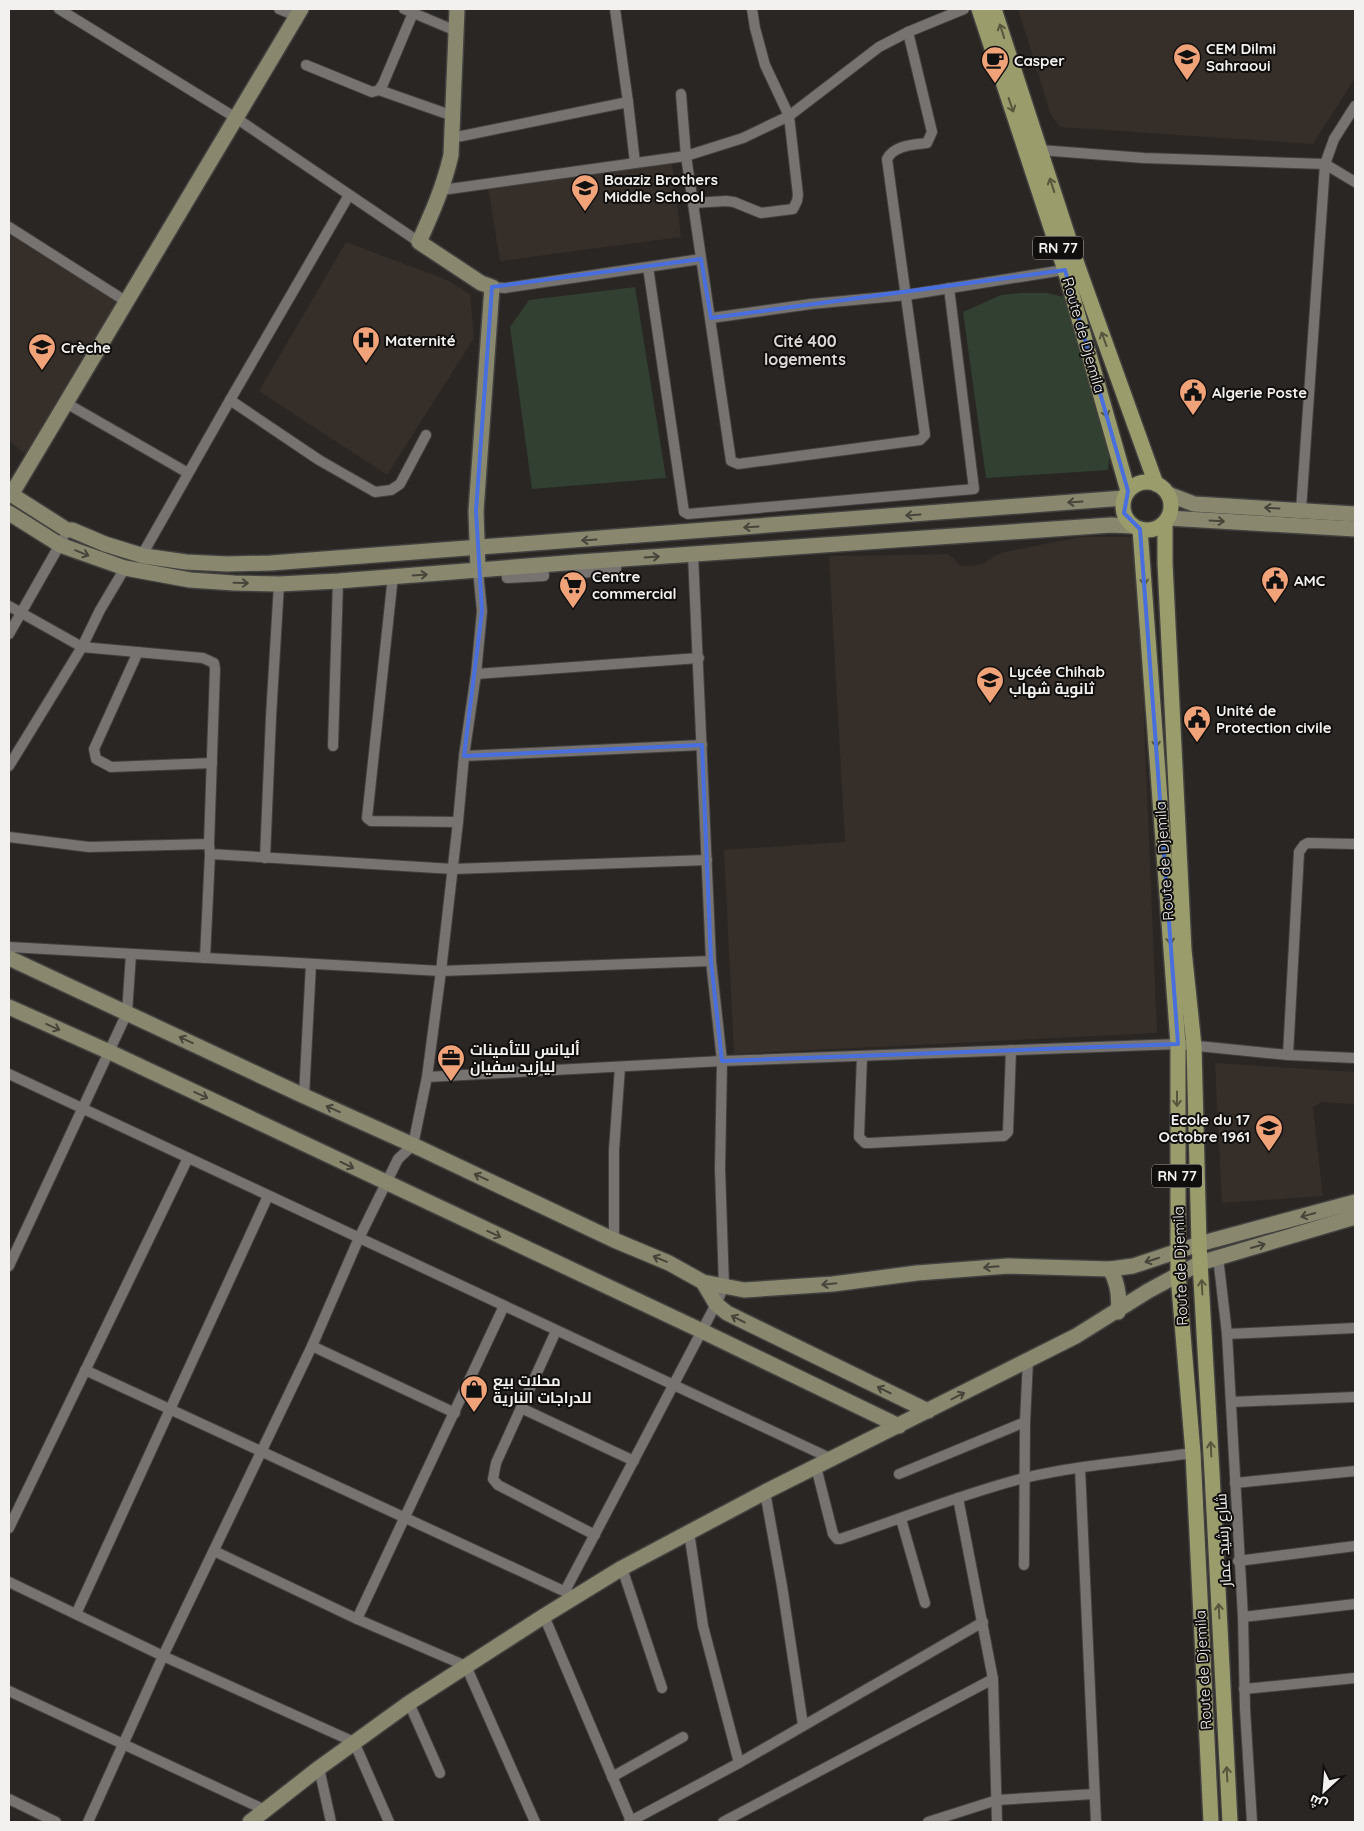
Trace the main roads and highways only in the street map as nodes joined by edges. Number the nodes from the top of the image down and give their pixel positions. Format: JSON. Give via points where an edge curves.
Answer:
{"nodes":[{"id":1,"x":979,"y":9,"type":"edge"},
{"id":2,"x":994,"y":9,"type":"edge"},
{"id":3,"x":1034,"y":152,"type":"junction"},
{"id":4,"x":1072,"y":269,"type":"junction"},
{"id":5,"x":1156,"y":484,"type":"junction"},
{"id":6,"x":1126,"y":494,"type":"junction"},
{"id":7,"x":1167,"y":520,"type":"junction"},
{"id":8,"x":1137,"y":528,"type":"junction"},
{"id":9,"x":1211,"y":1822,"type":"edge"},
{"id":10,"x":1230,"y":1822,"type":"edge"}],
"edges":[{"from":1,"to":3,"type":"main road","name":"Route de Djemila","number":"RN 77","one_way":true},
{"from":3,"to":2,"type":"main road","name":"Route de Djemila","number":"RN 77","one_way":true},
{"from":3,"to":4,"type":"main road","name":"Route de Djemila","number":"RN 77"},
{"from":5,"to":4,"type":"main road","name":"Route de Djemila","number":"RN 77","one_way":true},
{"from":4,"to":6,"type":"main road","name":"Route de Djemila","number":"RN 77","one_way":true},
{"from":5,"to":6,"type":"main road","via":[[1141,482]]},
{"from":5,"to":7,"type":"main road","via":[[1163,488],[1171,502]]},
{"from":6,"to":8,"type":"main road","via":[[1124,513]]},
{"from":7,"to":8,"type":"main road","via":[[1156,529]]},
{"from":10,"to":7,"type":"main road","one_way":true,"via":[[1199,1244],[1194,1046],[1184,950],[1164,563]]},
{"from":8,"to":9,"type":"main road","name":"Route de Djemila","number":"RN 77","one_way":true,"via":[[1178,1044],[1177,1252],[1193,1453]]}]}
